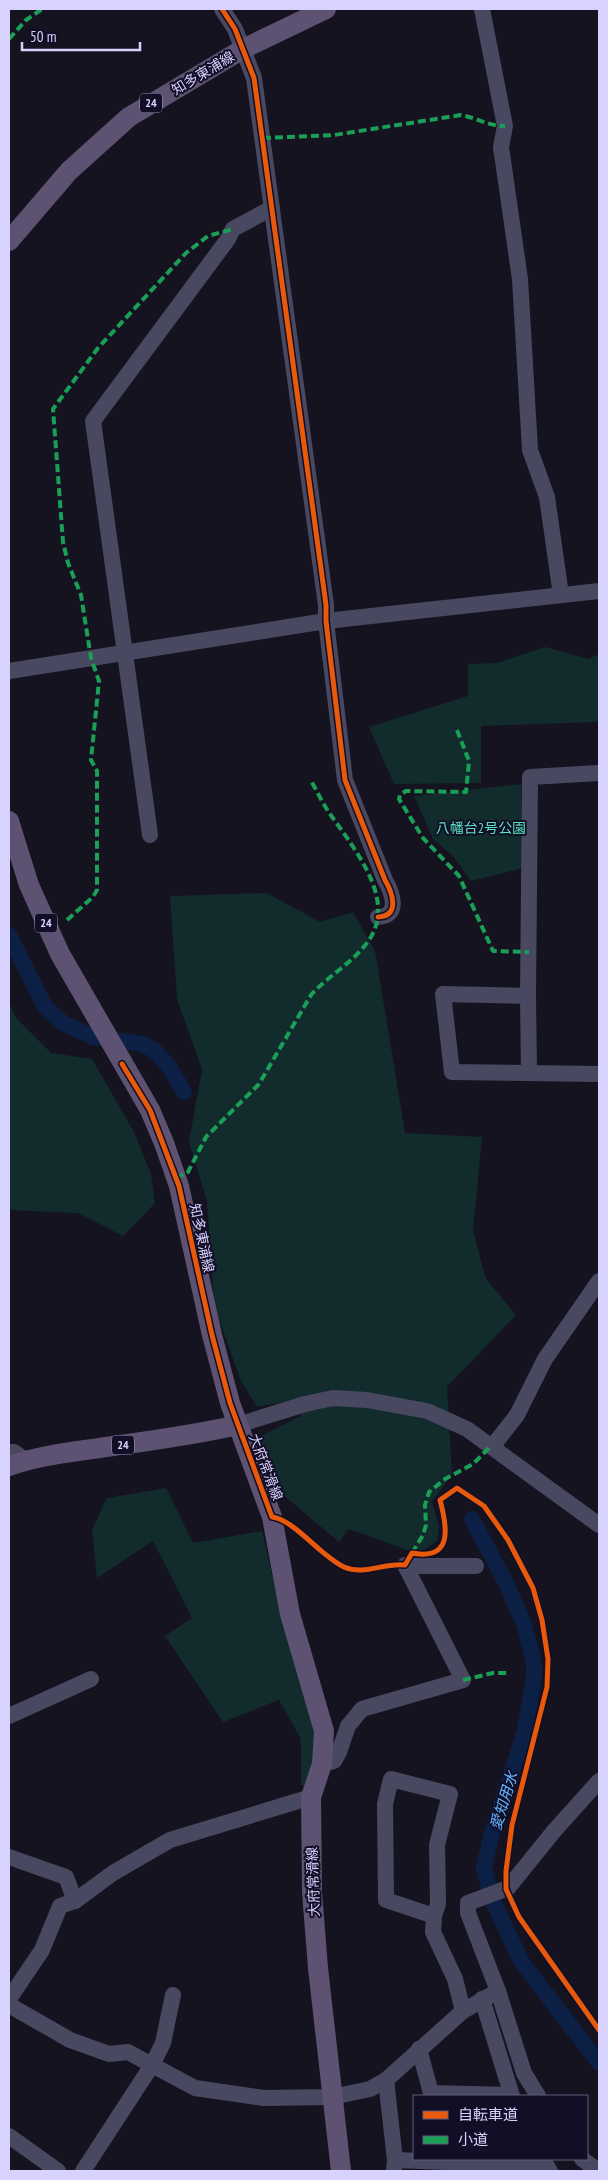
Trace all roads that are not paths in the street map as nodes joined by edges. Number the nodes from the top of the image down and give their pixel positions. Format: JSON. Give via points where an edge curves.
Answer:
{"nodes":[{"id":1,"x":222,"y":9,"type":"edge"},
{"id":2,"x":326,"y":9,"type":"edge"},
{"id":3,"x":482,"y":9,"type":"edge"},
{"id":4,"x":243,"y":49,"type":"junction"},
{"id":5,"x":272,"y":208,"type":"junction"},
{"id":6,"x":9,"y":241,"type":"edge"},
{"id":7,"x":599,"y":591,"type":"edge"},
{"id":8,"x":561,"y":595,"type":"junction"},
{"id":9,"x":326,"y":621,"type":"junction"},
{"id":10,"x":125,"y":653,"type":"junction"},
{"id":11,"x":9,"y":670,"type":"edge"},
{"id":12,"x":599,"y":773,"type":"edge"},
{"id":13,"x":9,"y":821,"type":"edge"},
{"id":14,"x":150,"y":835,"type":"dead end"},
{"id":15,"x":378,"y":916,"type":"dead end"},
{"id":16,"x":528,"y":996,"type":"junction"},
{"id":17,"x":529,"y":1073,"type":"junction"},
{"id":18,"x":599,"y":1074,"type":"edge"},
{"id":19,"x":599,"y":1281,"type":"edge"},
{"id":20,"x":238,"y":1425,"type":"junction"},
{"id":21,"x":492,"y":1447,"type":"junction"},
{"id":22,"x":14,"y":1459,"type":"edge"},
{"id":23,"x":599,"y":1525,"type":"edge"},
{"id":24,"x":476,"y":1566,"type":"dead end"},
{"id":25,"x":91,"y":1678,"type":"dead end"},
{"id":26,"x":9,"y":1716,"type":"edge"},
{"id":27,"x":322,"y":1764,"type":"junction"},
{"id":28,"x":599,"y":1782,"type":"edge"},
{"id":29,"x":311,"y":1797,"type":"junction"},
{"id":30,"x":9,"y":1857,"type":"edge"},
{"id":31,"x":74,"y":1901,"type":"junction"},
{"id":32,"x":434,"y":1916,"type":"junction"},
{"id":33,"x":498,"y":1991,"type":"junction"},
{"id":34,"x":173,"y":1995,"type":"dead end"},
{"id":35,"x":9,"y":1998,"type":"edge"},
{"id":36,"x":482,"y":1999,"type":"junction"},
{"id":37,"x":9,"y":2005,"type":"edge"},
{"id":38,"x":463,"y":2011,"type":"junction"},
{"id":39,"x":419,"y":2050,"type":"junction"},
{"id":40,"x":152,"y":2064,"type":"junction"},
{"id":41,"x":386,"y":2080,"type":"junction"},
{"id":42,"x":485,"y":2095,"type":"edge"},
{"id":43,"x":512,"y":2095,"type":"edge"},
{"id":44,"x":537,"y":2095,"type":"edge"},
{"id":45,"x":332,"y":2097,"type":"junction"},
{"id":46,"x":9,"y":2136,"type":"edge"},
{"id":47,"x":584,"y":2160,"type":"edge"},
{"id":48,"x":541,"y":2165,"type":"edge"},
{"id":49,"x":395,"y":2166,"type":"edge"},
{"id":50,"x":463,"y":2167,"type":"edge"},
{"id":51,"x":599,"y":2170,"type":"edge"},
{"id":52,"x":58,"y":2171,"type":"edge"},
{"id":53,"x":83,"y":2171,"type":"edge"},
{"id":54,"x":341,"y":2171,"type":"edge"}],
"edges":[{"from":1,"to":4,"type":"street"},
{"from":2,"to":4,"type":"main road","name":"知多東浦線","number":"24"},
{"from":3,"to":8,"type":"street","via":[[505,126],[501,146],[520,279],[530,450],[547,497]]},
{"from":4,"to":5,"type":"street","via":[[254,78]]},
{"from":4,"to":6,"type":"main road","name":"知多東浦線","number":"24","via":[[129,117],[69,171]]},
{"from":5,"to":9,"type":"street"},
{"from":5,"to":10,"type":"street","via":[[233,229],[93,421]]},
{"from":7,"to":8,"type":"street"},
{"from":8,"to":9,"type":"street"},
{"from":9,"to":10,"type":"street"},
{"from":9,"to":15,"type":"street","via":[[346,780],[394,895],[392,910]]},
{"from":10,"to":11,"type":"street"},
{"from":10,"to":14,"type":"street"},
{"from":12,"to":16,"type":"street","via":[[530,777]]},
{"from":13,"to":20,"type":"main road","name":"知多東浦線","number":"24","via":[[29,885],[60,954],[150,1110],[179,1186],[212,1336]]},
{"from":16,"to":17,"type":"street"},
{"from":16,"to":17,"type":"street","via":[[443,994],[452,1072]]},
{"from":17,"to":18,"type":"street"},
{"from":19,"to":21,"type":"street","via":[[545,1359],[517,1415]]},
{"from":20,"to":21,"type":"street","via":[[333,1398],[368,1400],[427,1411],[467,1429]]},
{"from":20,"to":22,"type":"main road","number":"24","via":[[198,1434]]},
{"from":20,"to":27,"type":"main road","name":"大府常滑線","via":[[272,1517],[290,1614],[324,1731]]},
{"from":21,"to":23,"type":"street"},
{"from":24,"to":27,"type":"street","via":[[406,1567],[464,1680],[362,1709],[348,1726],[334,1761]]},
{"from":25,"to":26,"type":"street"},
{"from":27,"to":29,"type":"main road","name":"大府常滑線"},
{"from":28,"to":33,"type":"street","via":[[508,1888],[468,1904]]},
{"from":29,"to":31,"type":"street","via":[[170,1840],[113,1872]]},
{"from":29,"to":45,"type":"main road","name":"大府常滑線","via":[[312,1892]]},
{"from":30,"to":31,"type":"street","via":[[66,1878]]},
{"from":31,"to":35,"type":"street","via":[[60,1906],[42,1950]]},
{"from":32,"to":32,"type":"street","via":[[438,1904],[437,1845],[450,1794],[392,1779],[385,1804],[386,1900]]},
{"from":32,"to":38,"type":"street","via":[[434,1932],[455,1979]]},
{"from":33,"to":36,"type":"street"},
{"from":33,"to":44,"type":"street","via":[[524,2073]]},
{"from":34,"to":40,"type":"street","via":[[163,2043]]},
{"from":36,"to":38,"type":"street"},
{"from":36,"to":43,"type":"street"},
{"from":37,"to":40,"type":"street","via":[[70,2040],[109,2054],[128,2052]]},
{"from":38,"to":39,"type":"street"},
{"from":39,"to":41,"type":"street"},
{"from":39,"to":42,"type":"street","via":[[431,2093]]},
{"from":40,"to":45,"type":"street","via":[[195,2088],[264,2098]]},
{"from":40,"to":53,"type":"street"},
{"from":41,"to":45,"type":"street","via":[[370,2089]]},
{"from":41,"to":49,"type":"street"},
{"from":45,"to":54,"type":"main road","name":"大府常滑線"},
{"from":46,"to":52,"type":"street"},
{"from":47,"to":51,"type":"street"},
{"from":48,"to":50,"type":"street"},
{"from":49,"to":50,"type":"street"}]}
